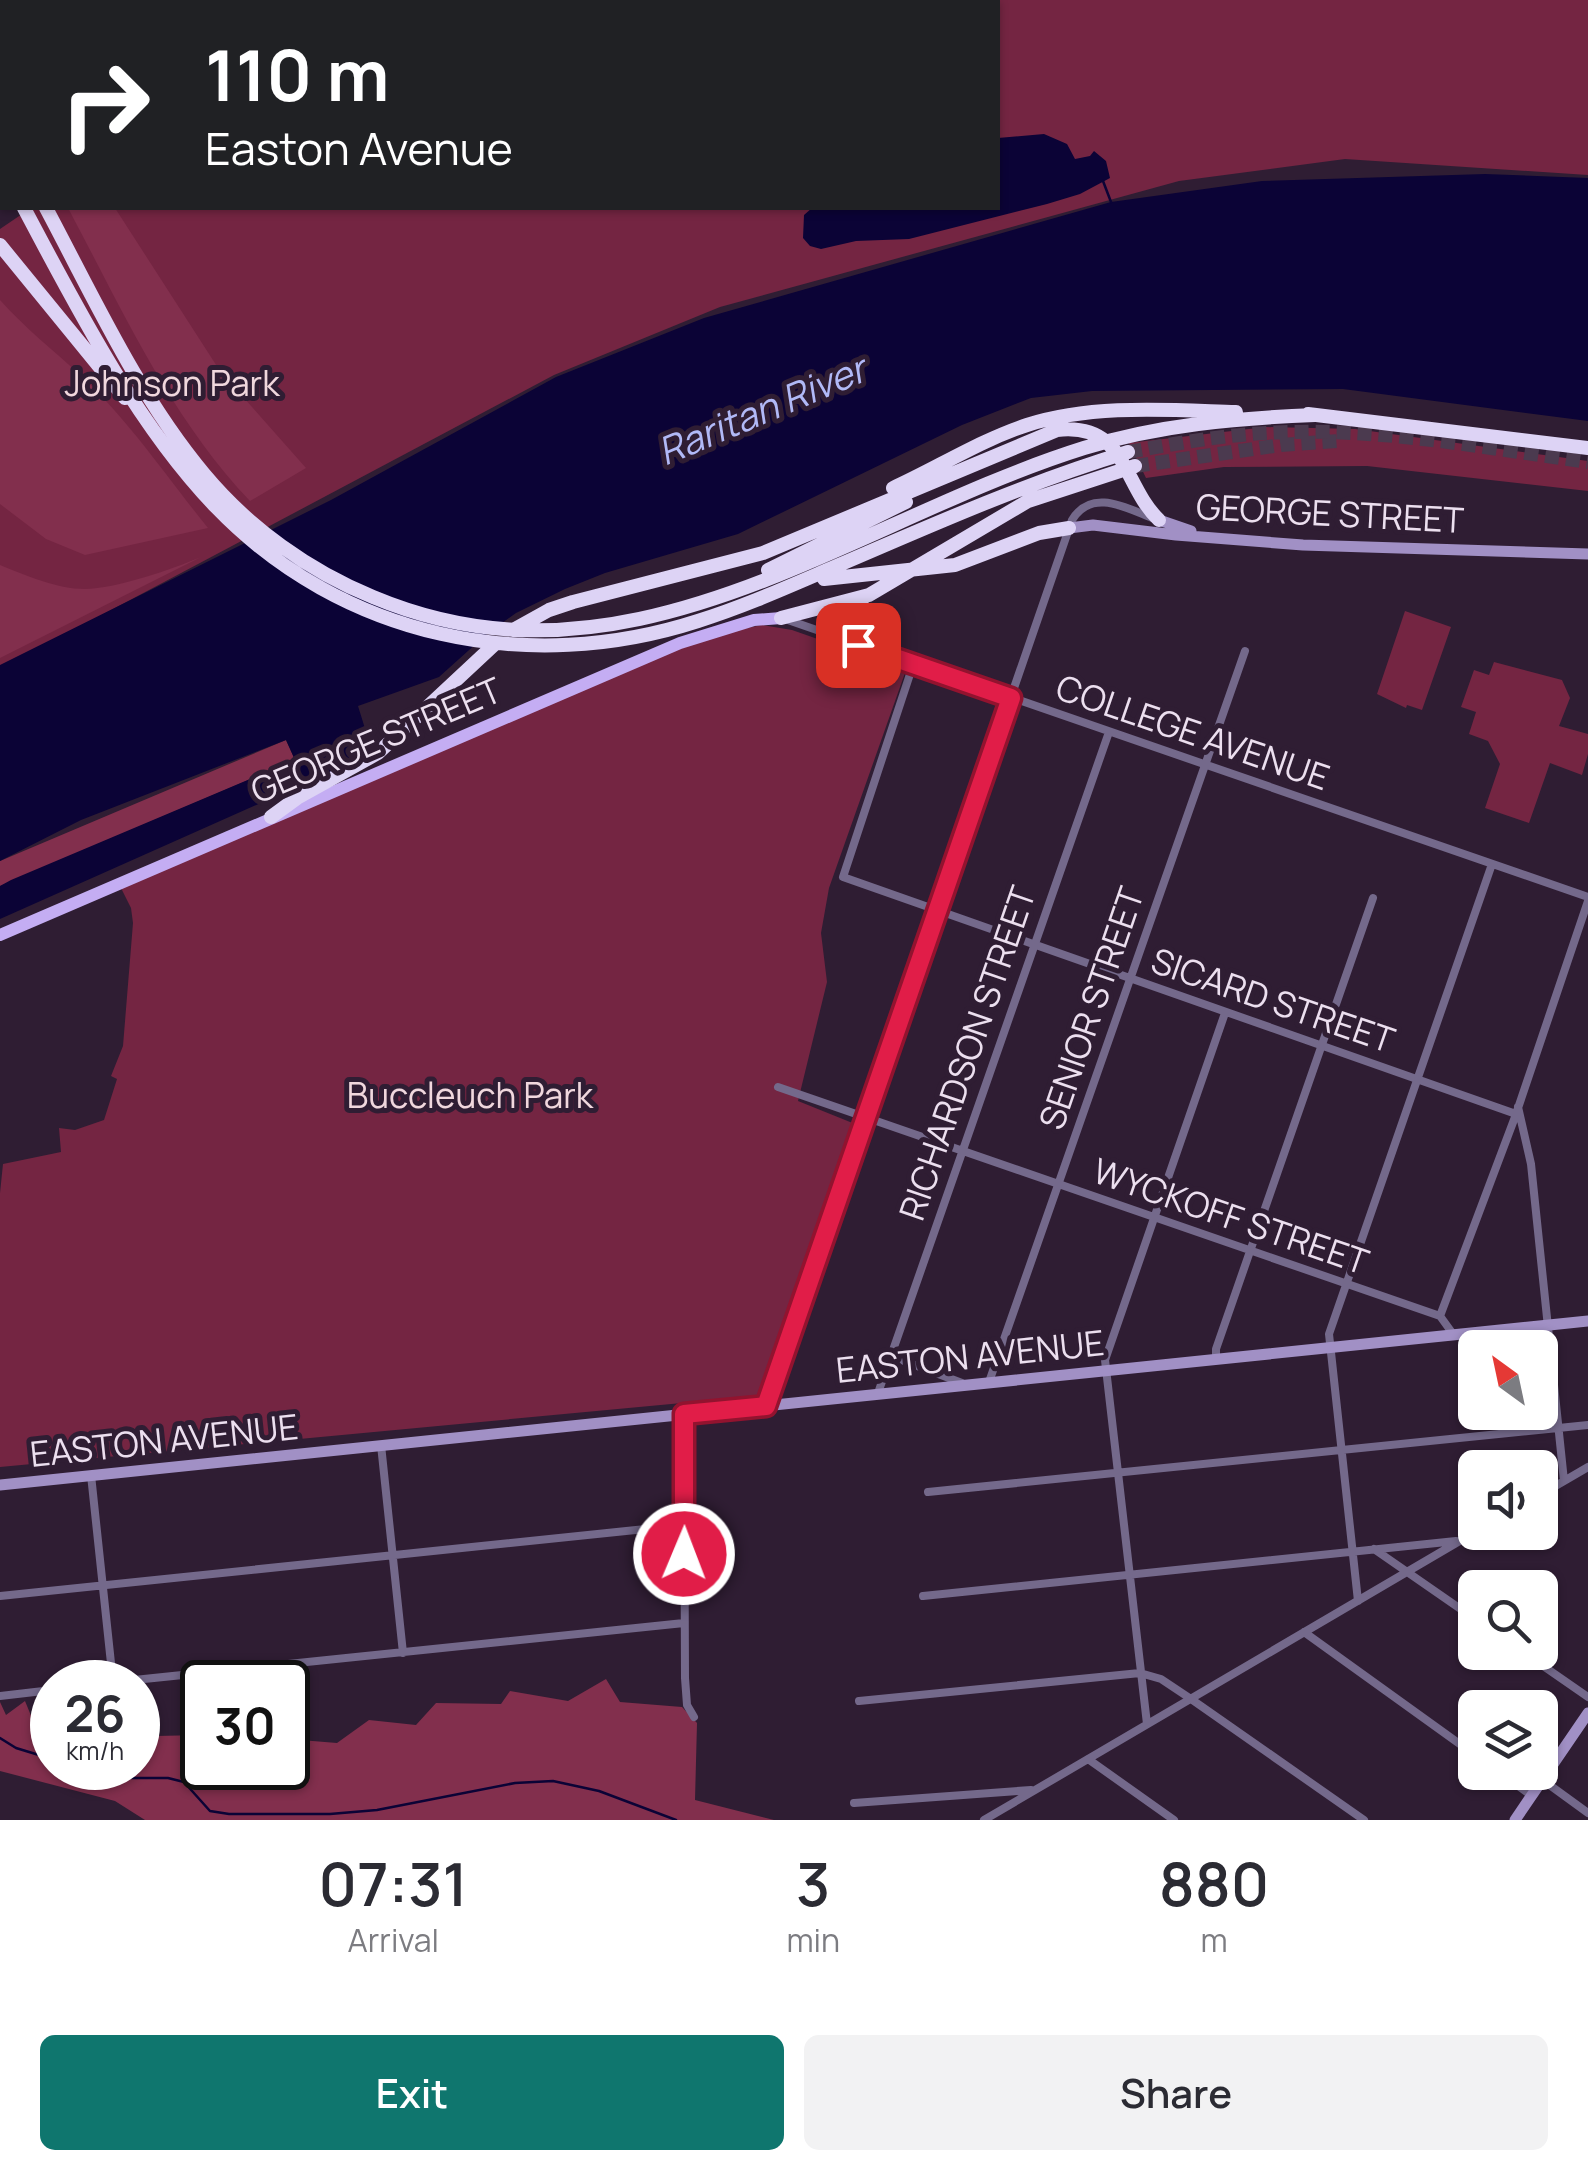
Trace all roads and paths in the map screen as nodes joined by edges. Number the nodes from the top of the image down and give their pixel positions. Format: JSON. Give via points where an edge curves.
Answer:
{"nodes":[{"id":1,"x":25,"y":210,"type":"edge"},
{"id":2,"x":47,"y":210,"type":"edge"},
{"id":3,"x":2,"y":248,"type":"edge"},
{"id":4,"x":133,"y":403,"type":"junction"},
{"id":5,"x":1315,"y":414,"type":"junction"},
{"id":6,"x":1588,"y":448,"type":"edge"},
{"id":7,"x":1128,"y":452,"type":"tunnel mouth"},
{"id":8,"x":991,"y":458,"type":"junction"},
{"id":9,"x":1136,"y":466,"type":"tunnel mouth"},
{"id":10,"x":1159,"y":520,"type":"junction"},
{"id":11,"x":1069,"y":528,"type":"junction"},
{"id":12,"x":1210,"y":536,"type":"junction"},
{"id":13,"x":763,"y":553,"type":"junction"},
{"id":14,"x":1588,"y":554,"type":"edge"},
{"id":15,"x":784,"y":588,"type":"junction"},
{"id":16,"x":869,"y":594,"type":"junction"},
{"id":17,"x":664,"y":614,"type":"junction"},
{"id":18,"x":781,"y":618,"type":"junction"},
{"id":19,"x":858,"y":645,"type":"junction"},
{"id":20,"x":1245,"y":651,"type":"dead end"},
{"id":21,"x":913,"y":664,"type":"junction"},
{"id":22,"x":1011,"y":698,"type":"junction"},
{"id":23,"x":1109,"y":732,"type":"junction"},
{"id":24,"x":1205,"y":765,"type":"junction"},
{"id":25,"x":271,"y":817,"type":"junction"},
{"id":26,"x":1492,"y":864,"type":"junction"},
{"id":27,"x":1373,"y":898,"type":"dead end"},
{"id":28,"x":1588,"y":899,"type":"edge"},
{"id":29,"x":936,"y":910,"type":"junction"},
{"id":30,"x":0,"y":935,"type":"edge"},
{"id":31,"x":1034,"y":944,"type":"junction"},
{"id":32,"x":1129,"y":979,"type":"junction"},
{"id":33,"x":1225,"y":1013,"type":"junction"},
{"id":34,"x":1322,"y":1046,"type":"junction"},
{"id":35,"x":1418,"y":1078,"type":"junction"},
{"id":36,"x":778,"y":1087,"type":"dead end"},
{"id":37,"x":1517,"y":1110,"type":"junction"},
{"id":38,"x":866,"y":1118,"type":"junction"},
{"id":39,"x":962,"y":1153,"type":"junction"},
{"id":40,"x":1058,"y":1186,"type":"junction"},
{"id":41,"x":1154,"y":1219,"type":"junction"},
{"id":42,"x":1252,"y":1253,"type":"junction"},
{"id":43,"x":1346,"y":1285,"type":"junction"},
{"id":44,"x":1440,"y":1316,"type":"junction"},
{"id":45,"x":1588,"y":1321,"type":"edge"},
{"id":46,"x":1547,"y":1324,"type":"junction"},
{"id":47,"x":1548,"y":1330,"type":"edge"},
{"id":48,"x":1453,"y":1334,"type":"junction"},
{"id":49,"x":1331,"y":1346,"type":"junction"},
{"id":50,"x":891,"y":1356,"type":"junction"},
{"id":51,"x":1216,"y":1358,"type":"junction"},
{"id":52,"x":1106,"y":1370,"type":"junction"},
{"id":53,"x":989,"y":1382,"type":"junction"},
{"id":54,"x":966,"y":1384,"type":"junction"},
{"id":55,"x":878,"y":1394,"type":"junction"},
{"id":56,"x":766,"y":1406,"type":"junction"},
{"id":57,"x":684,"y":1414,"type":"junction"},
{"id":58,"x":1588,"y":1425,"type":"edge"},
{"id":59,"x":1558,"y":1428,"type":"joint"},
{"id":60,"x":1538,"y":1430,"type":"edge"},
{"id":61,"x":382,"y":1445,"type":"junction"},
{"id":62,"x":1342,"y":1450,"type":"junction"},
{"id":63,"x":1588,"y":1466,"type":"edge"},
{"id":64,"x":1118,"y":1472,"type":"junction"},
{"id":65,"x":91,"y":1475,"type":"junction"},
{"id":66,"x":1564,"y":1480,"type":"junction"},
{"id":67,"x":1558,"y":1484,"type":"edge"},
{"id":68,"x":0,"y":1485,"type":"edge"},
{"id":69,"x":928,"y":1492,"type":"dead end"},
{"id":70,"x":684,"y":1525,"type":"junction"},
{"id":71,"x":1458,"y":1541,"type":"edge"},
{"id":72,"x":1458,"y":1543,"type":"edge"},
{"id":73,"x":1374,"y":1549,"type":"junction"},
{"id":74,"x":1353,"y":1551,"type":"junction"},
{"id":75,"x":393,"y":1555,"type":"junction"},
{"id":76,"x":1406,"y":1573,"type":"junction"},
{"id":77,"x":1130,"y":1574,"type":"junction"},
{"id":78,"x":103,"y":1585,"type":"junction"},
{"id":79,"x":0,"y":1596,"type":"edge"},
{"id":80,"x":922,"y":1596,"type":"dead end"},
{"id":81,"x":1358,"y":1601,"type":"junction"},
{"id":82,"x":1458,"y":1608,"type":"edge"},
{"id":83,"x":684,"y":1623,"type":"junction"},
{"id":84,"x":1304,"y":1632,"type":"junction"},
{"id":85,"x":403,"y":1653,"type":"junction"},
{"id":86,"x":112,"y":1660,"type":"edge"},
{"id":87,"x":1550,"y":1670,"type":"edge"},
{"id":88,"x":1140,"y":1672,"type":"junction"},
{"id":89,"x":160,"y":1677,"type":"edge"},
{"id":90,"x":30,"y":1693,"type":"edge"},
{"id":91,"x":0,"y":1696,"type":"edge"},
{"id":92,"x":1588,"y":1696,"type":"edge"},
{"id":93,"x":1191,"y":1699,"type":"junction"},
{"id":94,"x":860,"y":1701,"type":"dead end"},
{"id":95,"x":1588,"y":1713,"type":"edge"},
{"id":96,"x":694,"y":1717,"type":"dead end"},
{"id":97,"x":1147,"y":1724,"type":"junction"},
{"id":98,"x":1458,"y":1743,"type":"edge"},
{"id":99,"x":1088,"y":1759,"type":"junction"},
{"id":100,"x":1558,"y":1759,"type":"edge"},
{"id":101,"x":1036,"y":1790,"type":"junction"},
{"id":102,"x":1524,"y":1790,"type":"edge"},
{"id":103,"x":1537,"y":1790,"type":"edge"},
{"id":104,"x":1556,"y":1790,"type":"edge"},
{"id":105,"x":1532,"y":1796,"type":"junction"},
{"id":106,"x":854,"y":1803,"type":"dead end"},
{"id":107,"x":1588,"y":1813,"type":"edge"},
{"id":108,"x":998,"y":1817,"type":"edge"},
{"id":109,"x":984,"y":1820,"type":"edge"},
{"id":110,"x":1174,"y":1820,"type":"edge"},
{"id":111,"x":1364,"y":1820,"type":"edge"},
{"id":112,"x":1515,"y":1820,"type":"edge"}],
"edges":[{"from":1,"to":4,"type":"highway"},
{"from":2,"to":17,"type":"highway","via":[[152,400],[204,473],[277,543],[354,590],[462,625],[542,632]]},
{"from":3,"to":4,"type":"highway"},
{"from":4,"to":15,"type":"highway","via":[[215,506],[264,551],[350,602],[442,635],[558,648],[656,634]]},
{"from":5,"to":6,"type":"highway"},
{"from":5,"to":13,"type":"highway","via":[[1101,412],[1046,420]]},
{"from":5,"to":17,"type":"highway","via":[[1181,426],[1086,448],[767,580]]},
{"from":7,"to":15,"type":"highway","via":[[1043,480]]},
{"from":8,"to":10,"type":"highway","via":[[1056,430],[1084,430],[1125,463]]},
{"from":8,"to":13,"type":"highway"},
{"from":8,"to":17,"type":"highway"},
{"from":9,"to":16,"type":"highway","via":[[1028,501]]},
{"from":10,"to":11,"type":"street","via":[[1098,501],[1075,514]]},
{"from":10,"to":12,"type":"street"},
{"from":11,"to":12,"type":"street","name":"GEORGE STREET"},
{"from":11,"to":15,"type":"highway","via":[[955,564],[839,575]]},
{"from":11,"to":22,"type":"street"},
{"from":12,"to":14,"type":"street","name":"GEORGE STREET"},
{"from":13,"to":25,"type":"highway","via":[[574,602],[519,626],[378,753]]},
{"from":16,"to":18,"type":"highway"},
{"from":16,"to":19,"type":"highway","via":[[846,622]]},
{"from":18,"to":19,"type":"street","name":"COLLEGE AVENUE"},
{"from":18,"to":25,"type":"main road","name":"GEORGE STREET","via":[[680,643]]},
{"from":19,"to":21,"type":"street","name":"COLLEGE AVENUE"},
{"from":20,"to":24,"type":"street","name":"SENIOR STREET"},
{"from":21,"to":22,"type":"street","name":"COLLEGE AVENUE"},
{"from":21,"to":29,"type":"street","name":"SICARD STREET","via":[[843,877]]},
{"from":22,"to":23,"type":"street","name":"COLLEGE AVENUE"},
{"from":22,"to":29,"type":"street"},
{"from":23,"to":24,"type":"street","name":"COLLEGE AVENUE"},
{"from":23,"to":31,"type":"street","name":"RICHARDSON STREET"},
{"from":24,"to":26,"type":"street","name":"COLLEGE AVENUE"},
{"from":24,"to":32,"type":"street","name":"SENIOR STREET"},
{"from":25,"to":30,"type":"main road","name":"GEORGE STREET"},
{"from":26,"to":28,"type":"street","name":"COLLEGE AVENUE"},
{"from":26,"to":35,"type":"street"},
{"from":27,"to":34,"type":"street"},
{"from":28,"to":37,"type":"street"},
{"from":29,"to":31,"type":"street","name":"SICARD STREET"},
{"from":29,"to":38,"type":"street"},
{"from":31,"to":32,"type":"street","name":"SICARD STREET"},
{"from":31,"to":39,"type":"street","name":"RICHARDSON STREET"},
{"from":32,"to":33,"type":"street","name":"SICARD STREET"},
{"from":32,"to":40,"type":"street","name":"SENIOR STREET"},
{"from":33,"to":34,"type":"street","name":"SICARD STREET"},
{"from":33,"to":41,"type":"street"},
{"from":34,"to":35,"type":"street","name":"SICARD STREET"},
{"from":34,"to":42,"type":"street"},
{"from":35,"to":37,"type":"street","name":"SICARD STREET"},
{"from":35,"to":43,"type":"street"},
{"from":36,"to":38,"type":"street","name":"WYCKOFF STREET"},
{"from":37,"to":44,"type":"street"},
{"from":37,"to":46,"type":"street","via":[[1531,1164]]},
{"from":38,"to":39,"type":"street","name":"WYCKOFF STREET"},
{"from":38,"to":56,"type":"street"},
{"from":39,"to":40,"type":"street","name":"WYCKOFF STREET"},
{"from":39,"to":50,"type":"street","name":"RICHARDSON STREET"},
{"from":40,"to":41,"type":"street","name":"WYCKOFF STREET"},
{"from":40,"to":53,"type":"street","name":"SENIOR STREET"},
{"from":41,"to":42,"type":"street","name":"WYCKOFF STREET"},
{"from":41,"to":52,"type":"street"},
{"from":42,"to":43,"type":"street","name":"WYCKOFF STREET"},
{"from":42,"to":51,"type":"street"},
{"from":43,"to":44,"type":"street","name":"WYCKOFF STREET"},
{"from":43,"to":49,"type":"street"},
{"from":44,"to":48,"type":"street"},
{"from":45,"to":46,"type":"street","name":"EASTON AVENUE"},
{"from":46,"to":47,"type":"street"},
{"from":46,"to":48,"type":"street","name":"EASTON AVENUE"},
{"from":48,"to":49,"type":"street","name":"EASTON AVENUE"},
{"from":49,"to":51,"type":"street","name":"EASTON AVENUE"},
{"from":49,"to":62,"type":"street"},
{"from":50,"to":54,"type":"street"},
{"from":50,"to":55,"type":"street","name":"RICHARDSON STREET"},
{"from":51,"to":52,"type":"street","name":"EASTON AVENUE"},
{"from":52,"to":53,"type":"street","name":"EASTON AVENUE"},
{"from":52,"to":64,"type":"street"},
{"from":53,"to":54,"type":"street","name":"EASTON AVENUE"},
{"from":54,"to":55,"type":"street","name":"EASTON AVENUE"},
{"from":55,"to":56,"type":"street","name":"EASTON AVENUE"},
{"from":56,"to":57,"type":"street","name":"EASTON AVENUE"},
{"from":57,"to":61,"type":"street","name":"EASTON AVENUE"},
{"from":57,"to":70,"type":"street"},
{"from":58,"to":59,"type":"street"},
{"from":59,"to":66,"type":"street"},
{"from":60,"to":62,"type":"street"},
{"from":61,"to":65,"type":"street","name":"EASTON AVENUE"},
{"from":61,"to":75,"type":"street"},
{"from":62,"to":64,"type":"street"},
{"from":62,"to":74,"type":"street"},
{"from":63,"to":66,"type":"street"},
{"from":64,"to":69,"type":"street"},
{"from":64,"to":77,"type":"street"},
{"from":65,"to":68,"type":"street","name":"EASTON AVENUE"},
{"from":65,"to":78,"type":"street"},
{"from":66,"to":67,"type":"street"},
{"from":70,"to":75,"type":"street"},
{"from":70,"to":83,"type":"street"},
{"from":71,"to":73,"type":"street"},
{"from":72,"to":76,"type":"street"},
{"from":73,"to":74,"type":"street"},
{"from":73,"to":76,"type":"street"},
{"from":74,"to":77,"type":"street"},
{"from":74,"to":81,"type":"street"},
{"from":75,"to":78,"type":"street"},
{"from":75,"to":85,"type":"street"},
{"from":76,"to":81,"type":"street"},
{"from":76,"to":82,"type":"street"},
{"from":77,"to":80,"type":"street"},
{"from":77,"to":88,"type":"street"},
{"from":78,"to":79,"type":"street"},
{"from":78,"to":86,"type":"street"},
{"from":81,"to":84,"type":"street"},
{"from":83,"to":85,"type":"street"},
{"from":83,"to":96,"type":"street","via":[[686,1705]]},
{"from":84,"to":93,"type":"street"},
{"from":84,"to":98,"type":"street"},
{"from":85,"to":89,"type":"street"},
{"from":87,"to":92,"type":"street"},
{"from":88,"to":93,"type":"street"},
{"from":88,"to":94,"type":"street"},
{"from":88,"to":97,"type":"street"},
{"from":90,"to":91,"type":"street"},
{"from":93,"to":97,"type":"street"},
{"from":93,"to":111,"type":"street"},
{"from":95,"to":100,"type":"street"},
{"from":97,"to":99,"type":"street"},
{"from":99,"to":101,"type":"street"},
{"from":99,"to":110,"type":"street"},
{"from":101,"to":106,"type":"street"},
{"from":101,"to":108,"type":"street"},
{"from":102,"to":105,"type":"street"},
{"from":103,"to":105,"type":"street"},
{"from":104,"to":107,"type":"street"},
{"from":105,"to":112,"type":"street"},
{"from":108,"to":109,"type":"street"}]}
